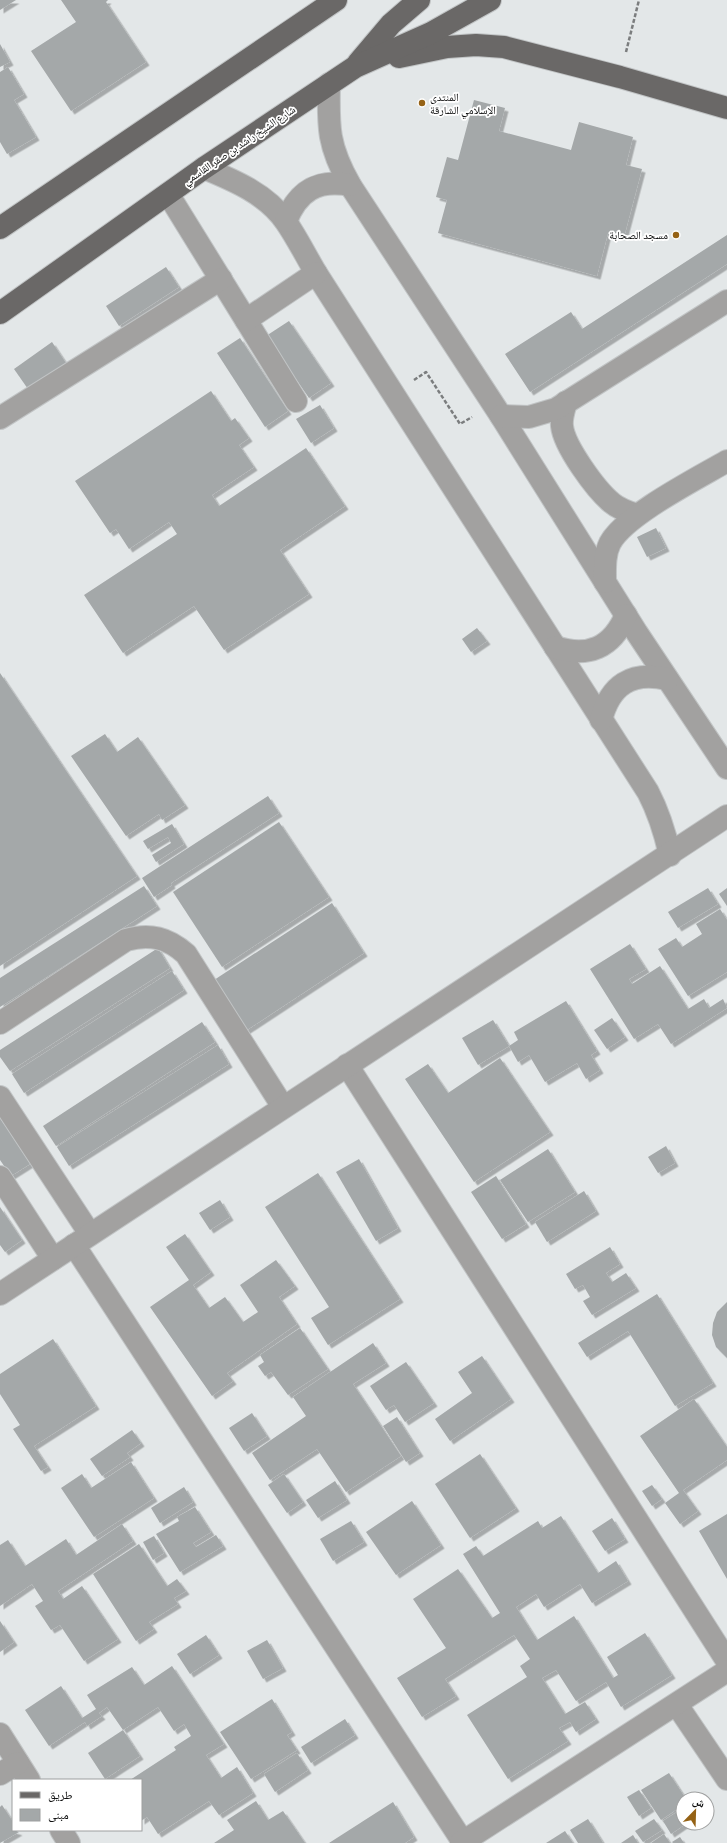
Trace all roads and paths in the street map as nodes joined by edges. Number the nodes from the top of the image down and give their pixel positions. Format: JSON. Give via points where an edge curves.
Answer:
{"nodes":[{"id":1,"x":336,"y":0,"type":"edge"},
{"id":2,"x":419,"y":0,"type":"edge"},
{"id":3,"x":490,"y":0,"type":"edge"},
{"id":4,"x":639,"y":0,"type":"edge"},
{"id":5,"x":355,"y":67,"type":"junction"},
{"id":6,"x":620,"y":77,"type":"junction"},
{"id":7,"x":329,"y":84,"type":"junction"},
{"id":8,"x":727,"y":108,"type":"edge"},
{"id":9,"x":204,"y":168,"type":"junction"},
{"id":10,"x":350,"y":185,"type":"junction"},
{"id":11,"x":168,"y":194,"type":"junction"},
{"id":12,"x":286,"y":221,"type":"junction"},
{"id":13,"x":0,"y":228,"type":"edge"},
{"id":14,"x":316,"y":273,"type":"junction"},
{"id":15,"x":221,"y":279,"type":"junction"},
{"id":16,"x":727,"y":301,"type":"edge"},
{"id":17,"x":0,"y":313,"type":"edge"},
{"id":18,"x":246,"y":320,"type":"junction"},
{"id":19,"x":392,"y":394,"type":"junction"},
{"id":20,"x":296,"y":401,"type":"dead end"},
{"id":21,"x":566,"y":402,"type":"junction"},
{"id":22,"x":497,"y":410,"type":"junction"},
{"id":23,"x":0,"y":418,"type":"edge"},
{"id":24,"x":727,"y":461,"type":"edge"},
{"id":25,"x":637,"y":515,"type":"junction"},
{"id":26,"x":605,"y":582,"type":"junction"},
{"id":27,"x":626,"y":615,"type":"junction"},
{"id":28,"x":555,"y":647,"type":"junction"},
{"id":29,"x":667,"y":679,"type":"junction"},
{"id":30,"x":601,"y":720,"type":"junction"},
{"id":31,"x":727,"y":768,"type":"edge"},
{"id":32,"x":727,"y":816,"type":"edge"},
{"id":33,"x":670,"y":855,"type":"junction"},
{"id":34,"x":0,"y":1023,"type":"edge"},
{"id":35,"x":347,"y":1065,"type":"junction"},
{"id":36,"x":0,"y":1097,"type":"edge"},
{"id":37,"x":283,"y":1107,"type":"junction"},
{"id":38,"x":0,"y":1177,"type":"edge"},
{"id":39,"x":82,"y":1239,"type":"junction"},
{"id":40,"x":53,"y":1259,"type":"junction"},
{"id":41,"x":0,"y":1294,"type":"edge"},
{"id":42,"x":727,"y":1661,"type":"edge"},
{"id":43,"x":727,"y":1671,"type":"edge"},
{"id":44,"x":677,"y":1705,"type":"junction"},
{"id":45,"x":0,"y":1734,"type":"edge"},
{"id":46,"x":24,"y":1771,"type":"edge"},
{"id":47,"x":0,"y":1774,"type":"edge"},
{"id":48,"x":727,"y":1779,"type":"edge"},
{"id":49,"x":62,"y":1831,"type":"edge"},
{"id":50,"x":462,"y":1842,"type":"edge"},
{"id":51,"x":69,"y":1843,"type":"edge"}],
"edges":[{"from":1,"to":13,"type":"main road"},
{"from":2,"to":5,"type":"main road","via":[[391,24]]},
{"from":3,"to":5,"type":"main road","name":"شارع الشيخ راشد بن صقر القاسمي","via":[[431,33]]},
{"from":4,"to":6,"type":"path"},
{"from":5,"to":6,"type":"main road","via":[[447,47],[476,45],[532,53]]},
{"from":5,"to":7,"type":"main road","name":"شارع الشيخ راشد بن صقر القاسمي"},
{"from":6,"to":8,"type":"main road"},
{"from":7,"to":9,"type":"main road","name":"شارع الشيخ راشد بن صقر القاسمي"},
{"from":7,"to":10,"type":"street","via":[[328,127],[331,142],[335,157]]},
{"from":9,"to":11,"type":"main road","name":"شارع الشيخ راشد بن صقر القاسمي"},
{"from":9,"to":12,"type":"street","via":[[253,192]]},
{"from":10,"to":12,"type":"street","via":[[336,182],[310,189],[299,198]]},
{"from":10,"to":22,"type":"street"},
{"from":11,"to":15,"type":"street"},
{"from":11,"to":17,"type":"main road","name":"شارع الشيخ راشد بن صقر القاسمي"},
{"from":12,"to":14,"type":"street"},
{"from":14,"to":18,"type":"street"},
{"from":14,"to":19,"type":"street"},
{"from":15,"to":18,"type":"street"},
{"from":15,"to":23,"type":"street"},
{"from":16,"to":21,"type":"street"},
{"from":18,"to":20,"type":"street"},
{"from":19,"to":22,"type":"path","via":[[426,372],[460,424]]},
{"from":19,"to":28,"type":"street"},
{"from":21,"to":22,"type":"street","via":[[556,409],[529,417]]},
{"from":21,"to":25,"type":"street","via":[[562,414],[564,437],[582,466],[603,495],[613,504]]},
{"from":22,"to":26,"type":"street"},
{"from":24,"to":25,"type":"street"},
{"from":25,"to":26,"type":"street","via":[[621,527],[610,543],[605,562]]},
{"from":26,"to":27,"type":"street"},
{"from":27,"to":28,"type":"street","via":[[621,629],[611,640],[598,648],[584,652],[569,652]]},
{"from":27,"to":29,"type":"street"},
{"from":28,"to":30,"type":"street"},
{"from":29,"to":30,"type":"street","via":[[652,675],[637,677],[624,683],[613,692],[605,705]]},
{"from":29,"to":31,"type":"street"},
{"from":30,"to":33,"type":"street","via":[[656,807]]},
{"from":32,"to":33,"type":"street"},
{"from":33,"to":35,"type":"street"},
{"from":34,"to":37,"type":"street","via":[[126,940],[159,937],[186,954]]},
{"from":35,"to":37,"type":"street"},
{"from":35,"to":42,"type":"street"},
{"from":36,"to":39,"type":"street"},
{"from":37,"to":39,"type":"street"},
{"from":38,"to":40,"type":"street"},
{"from":39,"to":40,"type":"street"},
{"from":39,"to":50,"type":"street"},
{"from":40,"to":41,"type":"street"},
{"from":43,"to":44,"type":"street"},
{"from":44,"to":48,"type":"street"},
{"from":44,"to":50,"type":"street"},
{"from":45,"to":46,"type":"street"},
{"from":46,"to":47,"type":"street"},
{"from":49,"to":51,"type":"street"}]}
